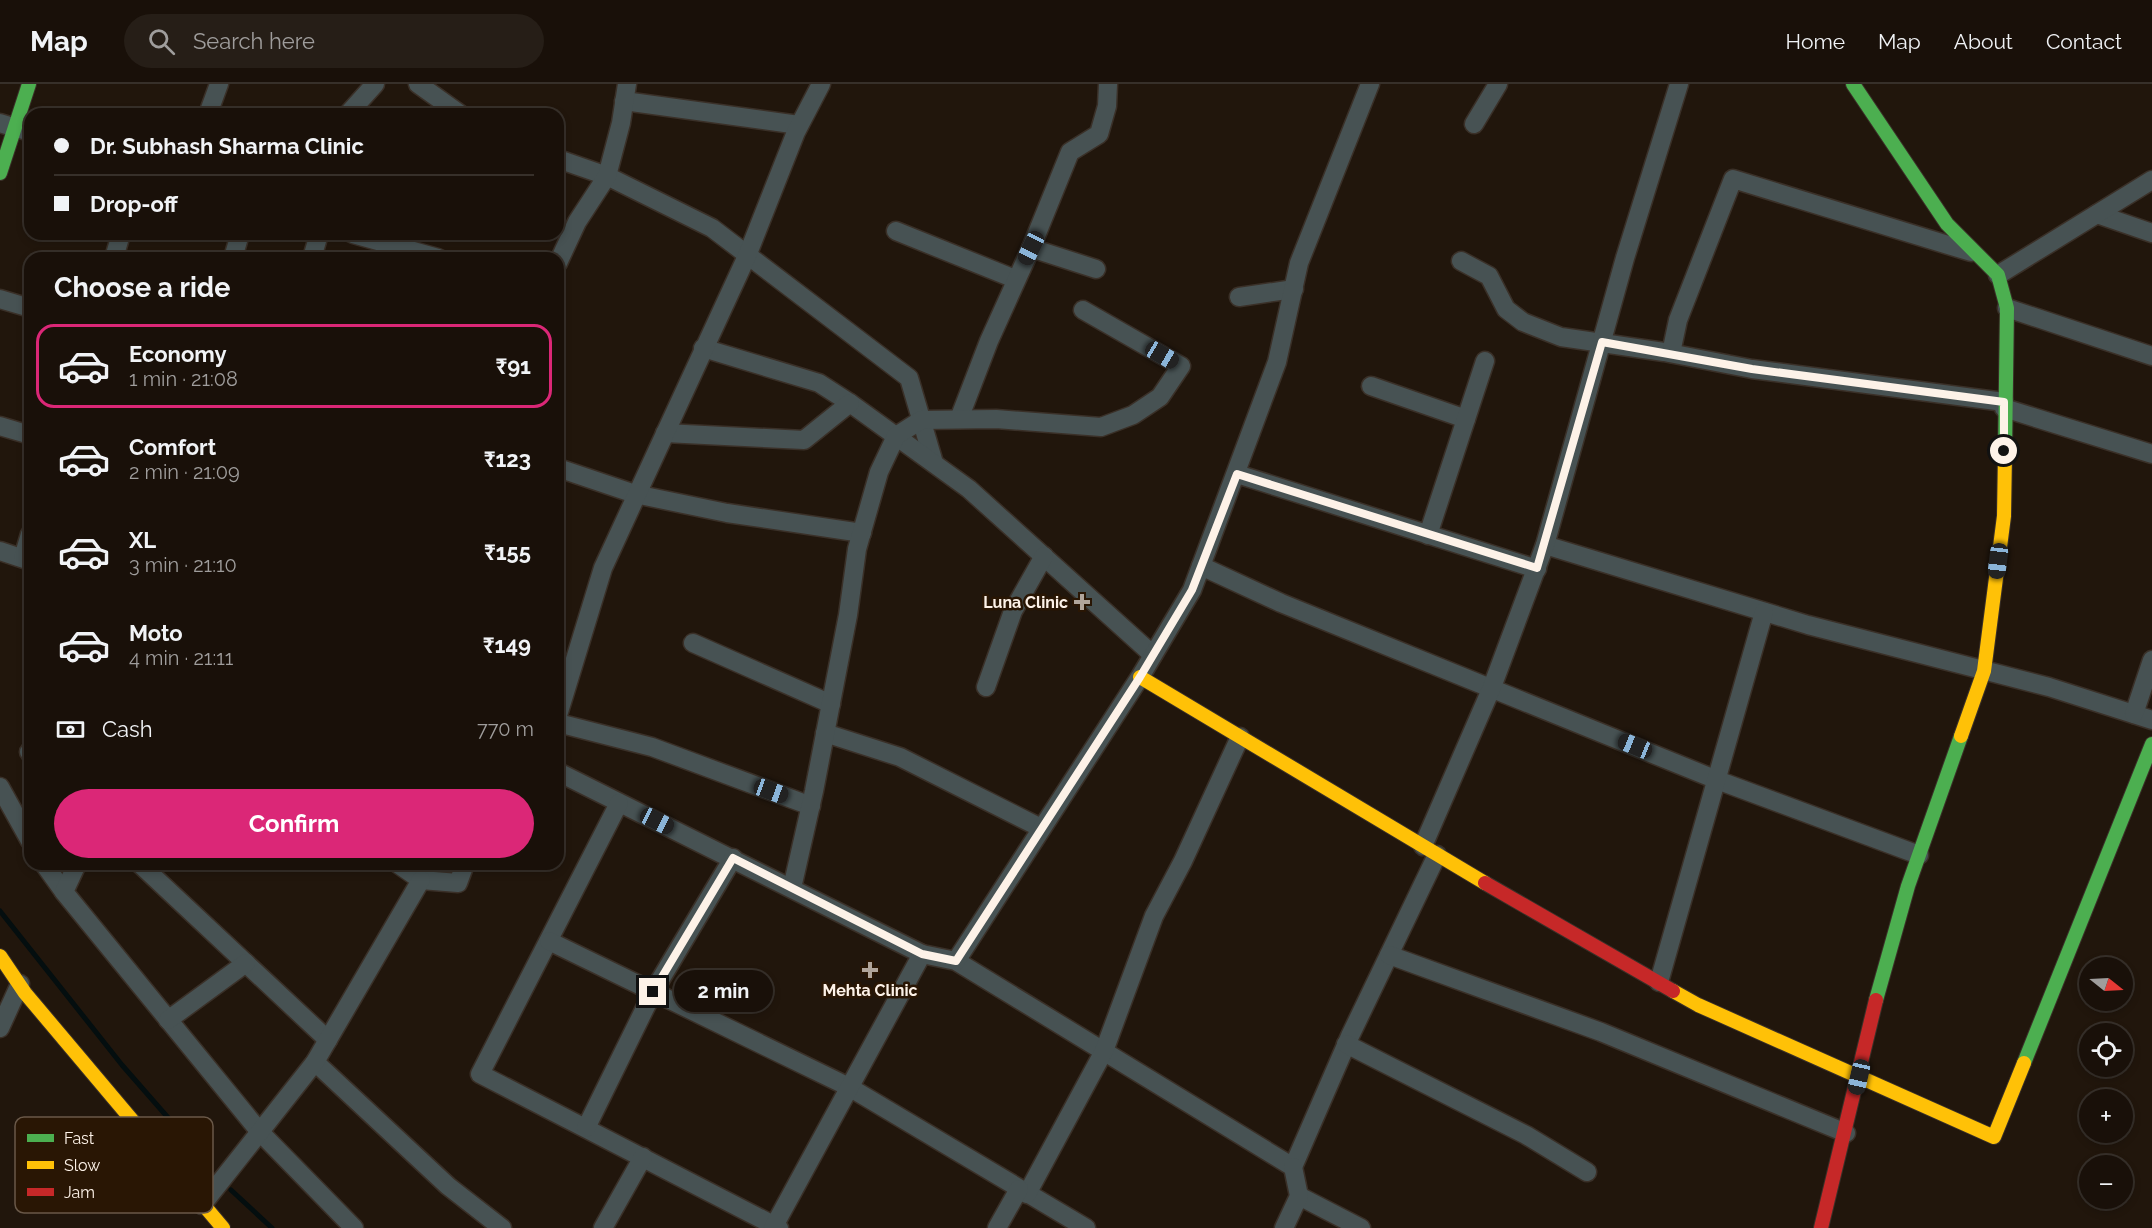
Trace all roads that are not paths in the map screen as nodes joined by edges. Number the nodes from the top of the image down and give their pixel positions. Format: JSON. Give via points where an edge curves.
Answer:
{"nodes":[{"id":1,"x":29,"y":84,"type":"edge"},
{"id":2,"x":219,"y":84,"type":"edge"},
{"id":3,"x":375,"y":84,"type":"edge"},
{"id":4,"x":418,"y":84,"type":"edge"},
{"id":5,"x":821,"y":84,"type":"edge"},
{"id":6,"x":1108,"y":84,"type":"edge"},
{"id":7,"x":1370,"y":84,"type":"edge"},
{"id":8,"x":1498,"y":84,"type":"edge"},
{"id":9,"x":1679,"y":84,"type":"edge"},
{"id":10,"x":1853,"y":84,"type":"edge"},
{"id":11,"x":626,"y":93,"type":"edge"},
{"id":12,"x":210,"y":108,"type":"edge"},
{"id":13,"x":353,"y":108,"type":"edge"},
{"id":14,"x":452,"y":108,"type":"edge"},
{"id":15,"x":1474,"y":124,"type":"dead end"},
{"id":16,"x":800,"y":125,"type":"junction"},
{"id":17,"x":15,"y":128,"type":"edge"},
{"id":18,"x":564,"y":161,"type":"edge"},
{"id":19,"x":0,"y":173,"type":"edge"},
{"id":20,"x":607,"y":176,"type":"junction"},
{"id":21,"x":2152,"y":180,"type":"edge"},
{"id":22,"x":2097,"y":214,"type":"junction"},
{"id":23,"x":896,"y":231,"type":"dead end"},
{"id":24,"x":2152,"y":233,"type":"edge"},
{"id":25,"x":374,"y":240,"type":"edge"},
{"id":26,"x":1031,"y":248,"type":"junction"},
{"id":27,"x":416,"y":252,"type":"edge"},
{"id":28,"x":563,"y":252,"type":"edge"},
{"id":29,"x":1975,"y":253,"type":"junction"},
{"id":30,"x":747,"y":256,"type":"junction"},
{"id":31,"x":1461,"y":261,"type":"dead end"},
{"id":32,"x":1096,"y":269,"type":"dead end"},
{"id":33,"x":1998,"y":275,"type":"junction"},
{"id":34,"x":1015,"y":279,"type":"junction"},
{"id":35,"x":1293,"y":289,"type":"junction"},
{"id":36,"x":1239,"y":297,"type":"dead end"},
{"id":37,"x":0,"y":298,"type":"edge"},
{"id":38,"x":24,"y":306,"type":"edge"},
{"id":39,"x":2007,"y":308,"type":"junction"},
{"id":40,"x":1083,"y":309,"type":"dead end"},
{"id":41,"x":1602,"y":342,"type":"junction"},
{"id":42,"x":703,"y":348,"type":"junction"},
{"id":43,"x":1671,"y":353,"type":"junction"},
{"id":44,"x":2152,"y":356,"type":"edge"},
{"id":45,"x":1485,"y":361,"type":"dead end"},
{"id":46,"x":1371,"y":386,"type":"dead end"},
{"id":47,"x":850,"y":403,"type":"junction"},
{"id":48,"x":2004,"y":405,"type":"junction"},
{"id":49,"x":959,"y":419,"type":"junction"},
{"id":50,"x":1466,"y":419,"type":"junction"},
{"id":51,"x":921,"y":420,"type":"junction"},
{"id":52,"x":0,"y":426,"type":"edge"},
{"id":53,"x":24,"y":433,"type":"edge"},
{"id":54,"x":665,"y":433,"type":"junction"},
{"id":55,"x":896,"y":436,"type":"junction"},
{"id":56,"x":2152,"y":454,"type":"edge"},
{"id":57,"x":934,"y":463,"type":"junction"},
{"id":58,"x":564,"y":470,"type":"edge"},
{"id":59,"x":1237,"y":474,"type":"junction"},
{"id":60,"x":635,"y":494,"type":"junction"},
{"id":61,"x":862,"y":533,"type":"junction"},
{"id":62,"x":1428,"y":535,"type":"junction"},
{"id":63,"x":1545,"y":545,"type":"junction"},
{"id":64,"x":0,"y":551,"type":"edge"},
{"id":65,"x":1044,"y":556,"type":"junction"},
{"id":66,"x":24,"y":559,"type":"edge"},
{"id":67,"x":1201,"y":566,"type":"junction"},
{"id":68,"x":1537,"y":568,"type":"junction"},
{"id":69,"x":1764,"y":612,"type":"junction"},
{"id":70,"x":693,"y":643,"type":"dead end"},
{"id":71,"x":1153,"y":655,"type":"junction"},
{"id":72,"x":2152,"y":660,"type":"edge"},
{"id":73,"x":1984,"y":671,"type":"junction"},
{"id":74,"x":1140,"y":677,"type":"junction"},
{"id":75,"x":986,"y":687,"type":"dead end"},
{"id":76,"x":1492,"y":687,"type":"junction"},
{"id":77,"x":564,"y":695,"type":"edge"},
{"id":78,"x":831,"y":704,"type":"junction"},
{"id":79,"x":2134,"y":714,"type":"junction"},
{"id":80,"x":2152,"y":720,"type":"edge"},
{"id":81,"x":564,"y":725,"type":"edge"},
{"id":82,"x":825,"y":733,"type":"junction"},
{"id":83,"x":1240,"y":737,"type":"junction"},
{"id":84,"x":2152,"y":744,"type":"edge"},
{"id":85,"x":564,"y":775,"type":"edge"},
{"id":86,"x":1717,"y":780,"type":"junction"},
{"id":87,"x":0,"y":787,"type":"edge"},
{"id":88,"x":619,"y":802,"type":"junction"},
{"id":89,"x":811,"y":806,"type":"junction"},
{"id":90,"x":1041,"y":828,"type":"junction"},
{"id":91,"x":24,"y":830,"type":"edge"},
{"id":92,"x":1430,"y":850,"type":"junction"},
{"id":93,"x":1919,"y":855,"type":"junction"},
{"id":94,"x":733,"y":858,"type":"junction"},
{"id":95,"x":48,"y":870,"type":"edge"},
{"id":96,"x":74,"y":870,"type":"edge"},
{"id":97,"x":146,"y":870,"type":"edge"},
{"id":98,"x":407,"y":870,"type":"edge"},
{"id":99,"x":463,"y":870,"type":"edge"},
{"id":100,"x":422,"y":880,"type":"junction"},
{"id":101,"x":792,"y":888,"type":"junction"},
{"id":102,"x":64,"y":892,"type":"junction"},
{"id":103,"x":549,"y":941,"type":"junction"},
{"id":104,"x":922,"y":954,"type":"junction"},
{"id":105,"x":1389,"y":955,"type":"junction"},
{"id":106,"x":0,"y":956,"type":"edge"},
{"id":107,"x":956,"y":961,"type":"junction"},
{"id":108,"x":246,"y":963,"type":"junction"},
{"id":109,"x":1659,"y":982,"type":"junction"},
{"id":110,"x":20,"y":984,"type":"junction"},
{"id":111,"x":653,"y":992,"type":"junction"},
{"id":112,"x":168,"y":1020,"type":"junction"},
{"id":113,"x":0,"y":1028,"type":"edge"},
{"id":114,"x":328,"y":1040,"type":"junction"},
{"id":115,"x":1346,"y":1044,"type":"junction"},
{"id":116,"x":1104,"y":1051,"type":"junction"},
{"id":117,"x":315,"y":1062,"type":"junction"},
{"id":118,"x":1859,"y":1077,"type":"junction"},
{"id":119,"x":849,"y":1087,"type":"junction"},
{"id":120,"x":130,"y":1117,"type":"edge"},
{"id":121,"x":586,"y":1128,"type":"junction"},
{"id":122,"x":260,"y":1132,"type":"junction"},
{"id":123,"x":1846,"y":1133,"type":"junction"},
{"id":124,"x":643,"y":1158,"type":"junction"},
{"id":125,"x":1293,"y":1167,"type":"junction"},
{"id":126,"x":1587,"y":1172,"type":"dead end"},
{"id":127,"x":213,"y":1191,"type":"edge"},
{"id":128,"x":1023,"y":1191,"type":"junction"},
{"id":129,"x":1299,"y":1196,"type":"junction"},
{"id":130,"x":209,"y":1213,"type":"edge"},
{"id":131,"x":775,"y":1227,"type":"edge"},
{"id":132,"x":222,"y":1228,"type":"edge"},
{"id":133,"x":354,"y":1228,"type":"edge"},
{"id":134,"x":502,"y":1228,"type":"edge"},
{"id":135,"x":603,"y":1228,"type":"edge"},
{"id":136,"x":997,"y":1228,"type":"edge"},
{"id":137,"x":1086,"y":1228,"type":"edge"},
{"id":138,"x":1284,"y":1228,"type":"edge"},
{"id":139,"x":1361,"y":1228,"type":"edge"},
{"id":140,"x":1821,"y":1228,"type":"edge"}],
"edges":[{"from":1,"to":17,"type":"main road"},
{"from":2,"to":12,"type":"street"},
{"from":3,"to":13,"type":"street"},
{"from":4,"to":14,"type":"street"},
{"from":5,"to":16,"type":"street"},
{"from":6,"to":26,"type":"street","via":[[1099,134],[1070,152]]},
{"from":7,"to":35,"type":"street","via":[[1299,263]]},
{"from":8,"to":15,"type":"street"},
{"from":9,"to":41,"type":"street"},
{"from":10,"to":29,"type":"main road","via":[[1947,224]]},
{"from":11,"to":16,"type":"street"},
{"from":11,"to":20,"type":"street"},
{"from":16,"to":30,"type":"street"},
{"from":17,"to":19,"type":"main road"},
{"from":18,"to":20,"type":"street"},
{"from":20,"to":28,"type":"street"},
{"from":20,"to":30,"type":"street","via":[[712,228]]},
{"from":21,"to":22,"type":"street"},
{"from":22,"to":24,"type":"street"},
{"from":22,"to":33,"type":"street"},
{"from":23,"to":34,"type":"street"},
{"from":25,"to":27,"type":"street"},
{"from":26,"to":32,"type":"street"},
{"from":26,"to":34,"type":"street"},
{"from":29,"to":33,"type":"main road"},
{"from":29,"to":43,"type":"street","via":[[1733,178],[1678,320]]},
{"from":30,"to":42,"type":"street"},
{"from":30,"to":51,"type":"street","via":[[909,378]]},
{"from":31,"to":41,"type":"street","via":[[1489,276],[1506,309],[1523,322],[1561,337]]},
{"from":33,"to":39,"type":"main road"},
{"from":34,"to":49,"type":"street"},
{"from":35,"to":36,"type":"street"},
{"from":35,"to":59,"type":"street","via":[[1277,362]]},
{"from":37,"to":38,"type":"street"},
{"from":39,"to":44,"type":"street"},
{"from":39,"to":48,"type":"main road"},
{"from":40,"to":49,"type":"street","via":[[1181,366],[1161,397],[1133,415],[1101,427]]},
{"from":41,"to":43,"type":"street"},
{"from":41,"to":63,"type":"street"},
{"from":42,"to":47,"type":"street","via":[[819,383]]},
{"from":42,"to":54,"type":"street"},
{"from":43,"to":48,"type":"street","via":[[1752,369]]},
{"from":45,"to":50,"type":"street"},
{"from":46,"to":50,"type":"street"},
{"from":47,"to":54,"type":"street","via":[[804,440]]},
{"from":47,"to":55,"type":"street"},
{"from":48,"to":56,"type":"street"},
{"from":48,"to":73,"type":"main road","via":[[2004,516]]},
{"from":49,"to":51,"type":"street"},
{"from":50,"to":62,"type":"street"},
{"from":51,"to":55,"type":"street"},
{"from":51,"to":57,"type":"street"},
{"from":52,"to":53,"type":"street"},
{"from":54,"to":60,"type":"street"},
{"from":55,"to":57,"type":"street"},
{"from":55,"to":61,"type":"street","via":[[879,472]]},
{"from":57,"to":65,"type":"street"},
{"from":58,"to":60,"type":"street"},
{"from":59,"to":62,"type":"street"},
{"from":59,"to":67,"type":"street"},
{"from":60,"to":61,"type":"street","via":[[727,513]]},
{"from":60,"to":77,"type":"street","via":[[603,568]]},
{"from":61,"to":78,"type":"street"},
{"from":62,"to":68,"type":"street"},
{"from":63,"to":68,"type":"street"},
{"from":63,"to":69,"type":"street"},
{"from":64,"to":66,"type":"street"},
{"from":65,"to":71,"type":"street"},
{"from":65,"to":75,"type":"street","via":[[1013,611]]},
{"from":67,"to":71,"type":"street","via":[[1192,590]]},
{"from":67,"to":76,"type":"street","via":[[1281,603]]},
{"from":68,"to":76,"type":"street"},
{"from":69,"to":73,"type":"street"},
{"from":69,"to":86,"type":"street"},
{"from":70,"to":78,"type":"street"},
{"from":71,"to":74,"type":"street"},
{"from":72,"to":79,"type":"street"},
{"from":73,"to":79,"type":"street"},
{"from":73,"to":93,"type":"main road"},
{"from":74,"to":83,"type":"main road"},
{"from":74,"to":90,"type":"street"},
{"from":76,"to":86,"type":"street"},
{"from":76,"to":92,"type":"street"},
{"from":78,"to":82,"type":"street"},
{"from":79,"to":80,"type":"street"},
{"from":81,"to":89,"type":"street","via":[[652,747]]},
{"from":82,"to":89,"type":"street"},
{"from":82,"to":90,"type":"street","via":[[900,757]]},
{"from":83,"to":92,"type":"main road"},
{"from":83,"to":116,"type":"street","via":[[1154,916]]},
{"from":84,"to":118,"type":"main road","via":[[1994,1137]]},
{"from":85,"to":88,"type":"street"},
{"from":86,"to":93,"type":"street"},
{"from":86,"to":109,"type":"street"},
{"from":87,"to":91,"type":"street"},
{"from":88,"to":94,"type":"street"},
{"from":88,"to":103,"type":"street"},
{"from":89,"to":101,"type":"street"},
{"from":90,"to":107,"type":"street"},
{"from":92,"to":105,"type":"street"},
{"from":92,"to":109,"type":"main road"},
{"from":93,"to":118,"type":"main road","via":[[1886,957]]},
{"from":94,"to":101,"type":"street"},
{"from":94,"to":111,"type":"street"},
{"from":95,"to":102,"type":"street"},
{"from":96,"to":102,"type":"street"},
{"from":97,"to":108,"type":"street"},
{"from":98,"to":100,"type":"street"},
{"from":99,"to":100,"type":"street","via":[[458,883]]},
{"from":100,"to":114,"type":"street"},
{"from":101,"to":104,"type":"street"},
{"from":102,"to":112,"type":"street"},
{"from":103,"to":111,"type":"street"},
{"from":103,"to":121,"type":"street","via":[[480,1074]]},
{"from":104,"to":107,"type":"street"},
{"from":104,"to":119,"type":"street"},
{"from":105,"to":115,"type":"street"},
{"from":105,"to":123,"type":"street","via":[[1601,1032]]},
{"from":106,"to":110,"type":"main road"},
{"from":107,"to":116,"type":"street"},
{"from":108,"to":112,"type":"street"},
{"from":108,"to":114,"type":"street"},
{"from":109,"to":118,"type":"main road","via":[[1698,1005]]},
{"from":110,"to":113,"type":"street"},
{"from":110,"to":120,"type":"main road"},
{"from":111,"to":119,"type":"street"},
{"from":111,"to":121,"type":"street"},
{"from":112,"to":122,"type":"street"},
{"from":114,"to":117,"type":"street"},
{"from":115,"to":125,"type":"street"},
{"from":115,"to":126,"type":"street","via":[[1526,1135]]},
{"from":116,"to":125,"type":"street"},
{"from":116,"to":128,"type":"street"},
{"from":117,"to":122,"type":"street"},
{"from":117,"to":134,"type":"street","via":[[448,1186]]},
{"from":118,"to":123,"type":"main road"},
{"from":119,"to":128,"type":"street"},
{"from":119,"to":131,"type":"street"},
{"from":121,"to":124,"type":"street"},
{"from":122,"to":127,"type":"street"},
{"from":122,"to":133,"type":"street"},
{"from":123,"to":140,"type":"main road"},
{"from":124,"to":131,"type":"street"},
{"from":124,"to":135,"type":"street"},
{"from":125,"to":129,"type":"street"},
{"from":128,"to":136,"type":"street"},
{"from":128,"to":137,"type":"street"},
{"from":129,"to":138,"type":"street"},
{"from":129,"to":139,"type":"street"},
{"from":130,"to":132,"type":"main road"}]}
